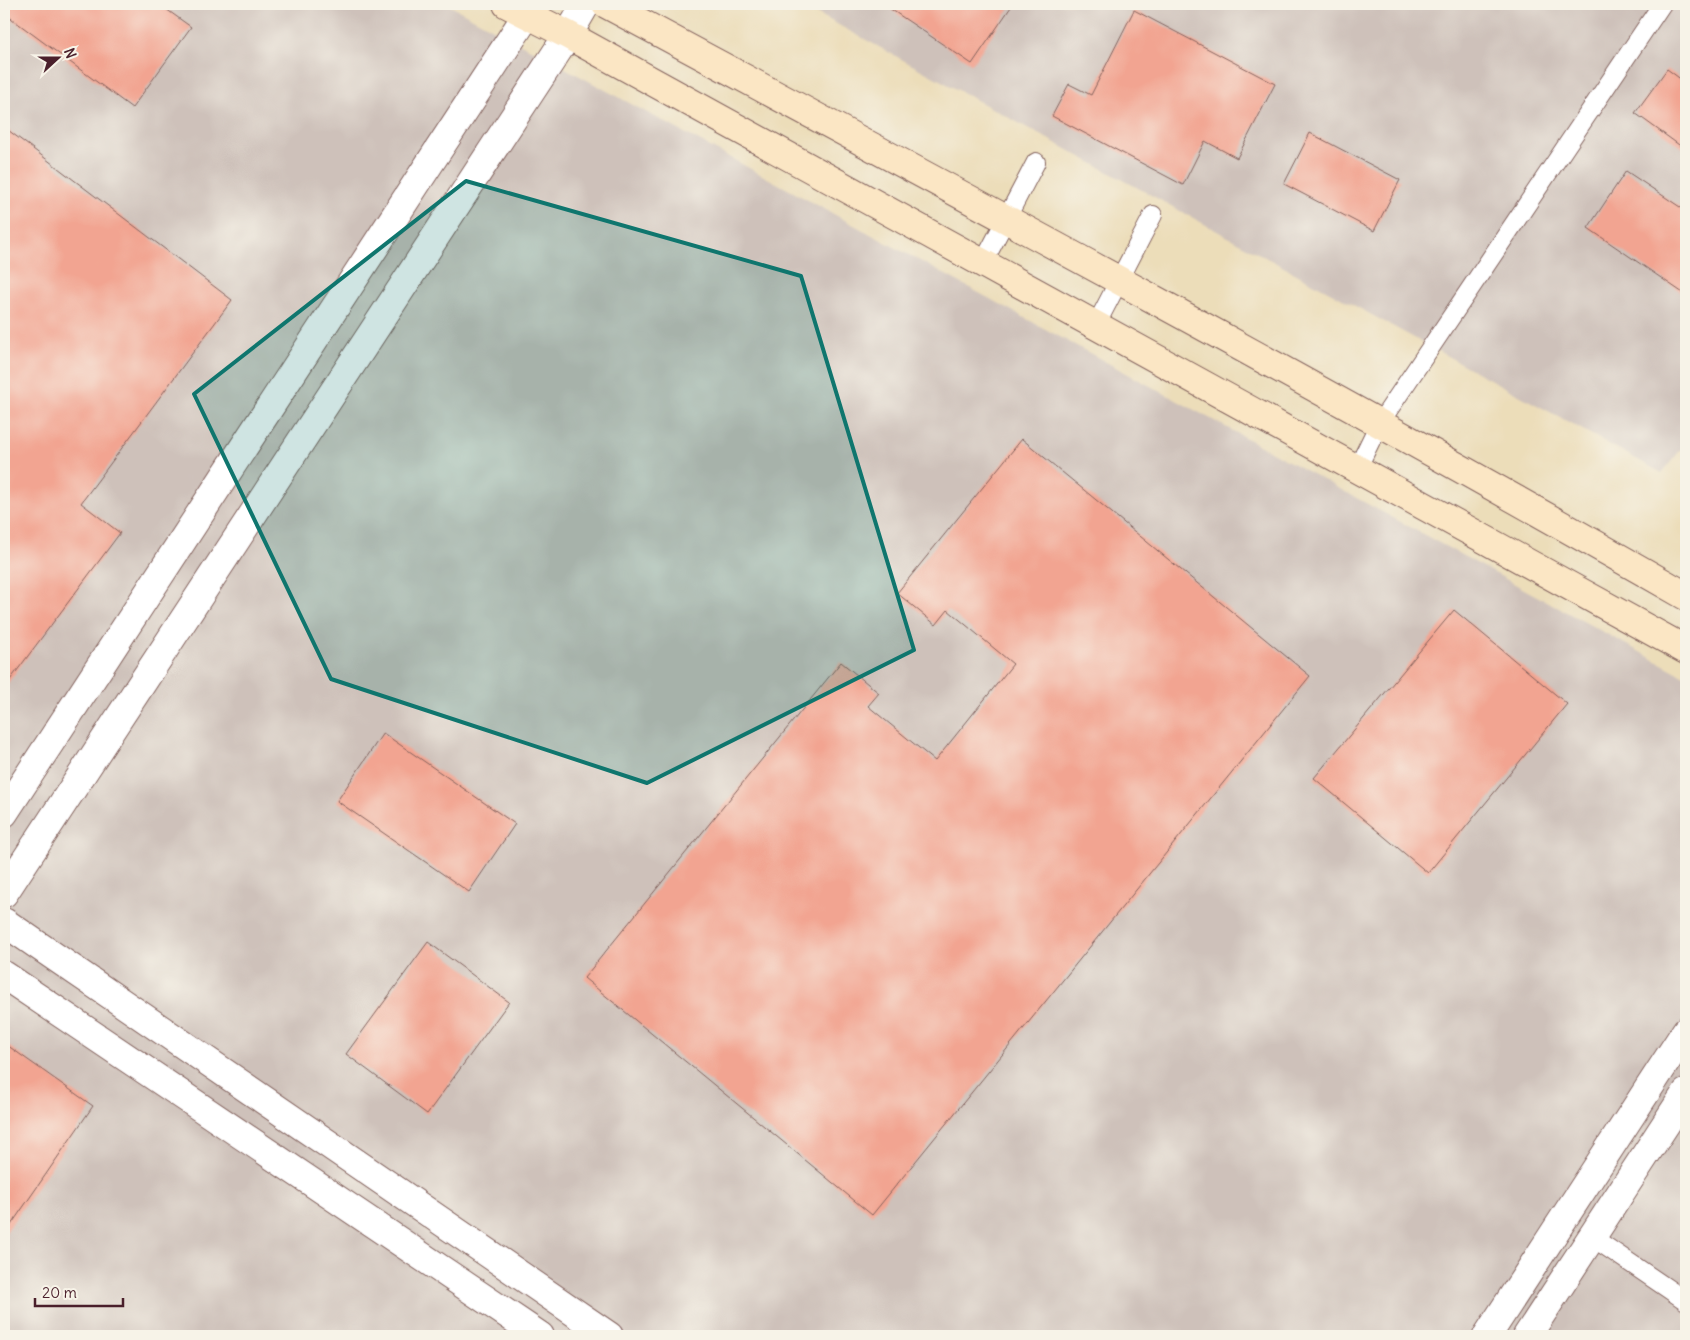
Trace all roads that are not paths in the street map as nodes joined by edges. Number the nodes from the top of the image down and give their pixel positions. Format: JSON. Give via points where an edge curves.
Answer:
{"nodes":[{"id":1,"x":586,"y":4,"type":"edge"},
{"id":2,"x":606,"y":4,"type":"edge"},
{"id":3,"x":1662,"y":4,"type":"edge"},
{"id":4,"x":523,"y":7,"type":"edge"},
{"id":5,"x":568,"y":35,"type":"junction"},
{"id":6,"x":1036,"y":162,"type":"dead end"},
{"id":7,"x":1152,"y":215,"type":"dead end"},
{"id":8,"x":1006,"y":219,"type":"junction"},
{"id":9,"x":983,"y":263,"type":"junction"},
{"id":10,"x":1118,"y":280,"type":"junction"},
{"id":11,"x":1096,"y":325,"type":"junction"},
{"id":12,"x":1379,"y":424,"type":"junction"},
{"id":13,"x":1357,"y":469,"type":"junction"},
{"id":14,"x":1686,"y":596,"type":"edge"},
{"id":15,"x":1686,"y":650,"type":"edge"},
{"id":16,"x":4,"y":813,"type":"edge"},
{"id":17,"x":4,"y":892,"type":"edge"},
{"id":18,"x":4,"y":922,"type":"edge"},
{"id":19,"x":4,"y":975,"type":"edge"},
{"id":20,"x":1686,"y":1032,"type":"edge"},
{"id":21,"x":1686,"y":1093,"type":"edge"},
{"id":22,"x":1592,"y":1237,"type":"junction"},
{"id":23,"x":1686,"y":1301,"type":"edge"},
{"id":24,"x":540,"y":1336,"type":"edge"},
{"id":25,"x":609,"y":1336,"type":"edge"},
{"id":26,"x":1487,"y":1336,"type":"edge"},
{"id":27,"x":1527,"y":1336,"type":"edge"}],
"edges":[{"from":1,"to":5,"type":"street"},
{"from":2,"to":8,"type":"street"},
{"from":3,"to":12,"type":"lane"},
{"from":4,"to":5,"type":"street"},
{"from":4,"to":16,"type":"street"},
{"from":5,"to":9,"type":"street"},
{"from":5,"to":17,"type":"street"},
{"from":6,"to":8,"type":"lane"},
{"from":7,"to":10,"type":"lane"},
{"from":8,"to":9,"type":"lane"},
{"from":8,"to":10,"type":"street"},
{"from":9,"to":11,"type":"street"},
{"from":10,"to":11,"type":"lane"},
{"from":10,"to":12,"type":"street"},
{"from":11,"to":13,"type":"street"},
{"from":12,"to":13,"type":"lane"},
{"from":12,"to":14,"type":"street"},
{"from":13,"to":15,"type":"street"},
{"from":18,"to":25,"type":"street"},
{"from":19,"to":24,"type":"street"},
{"from":20,"to":26,"type":"street"},
{"from":21,"to":22,"type":"street"},
{"from":22,"to":23,"type":"lane"},
{"from":22,"to":27,"type":"street"}]}
